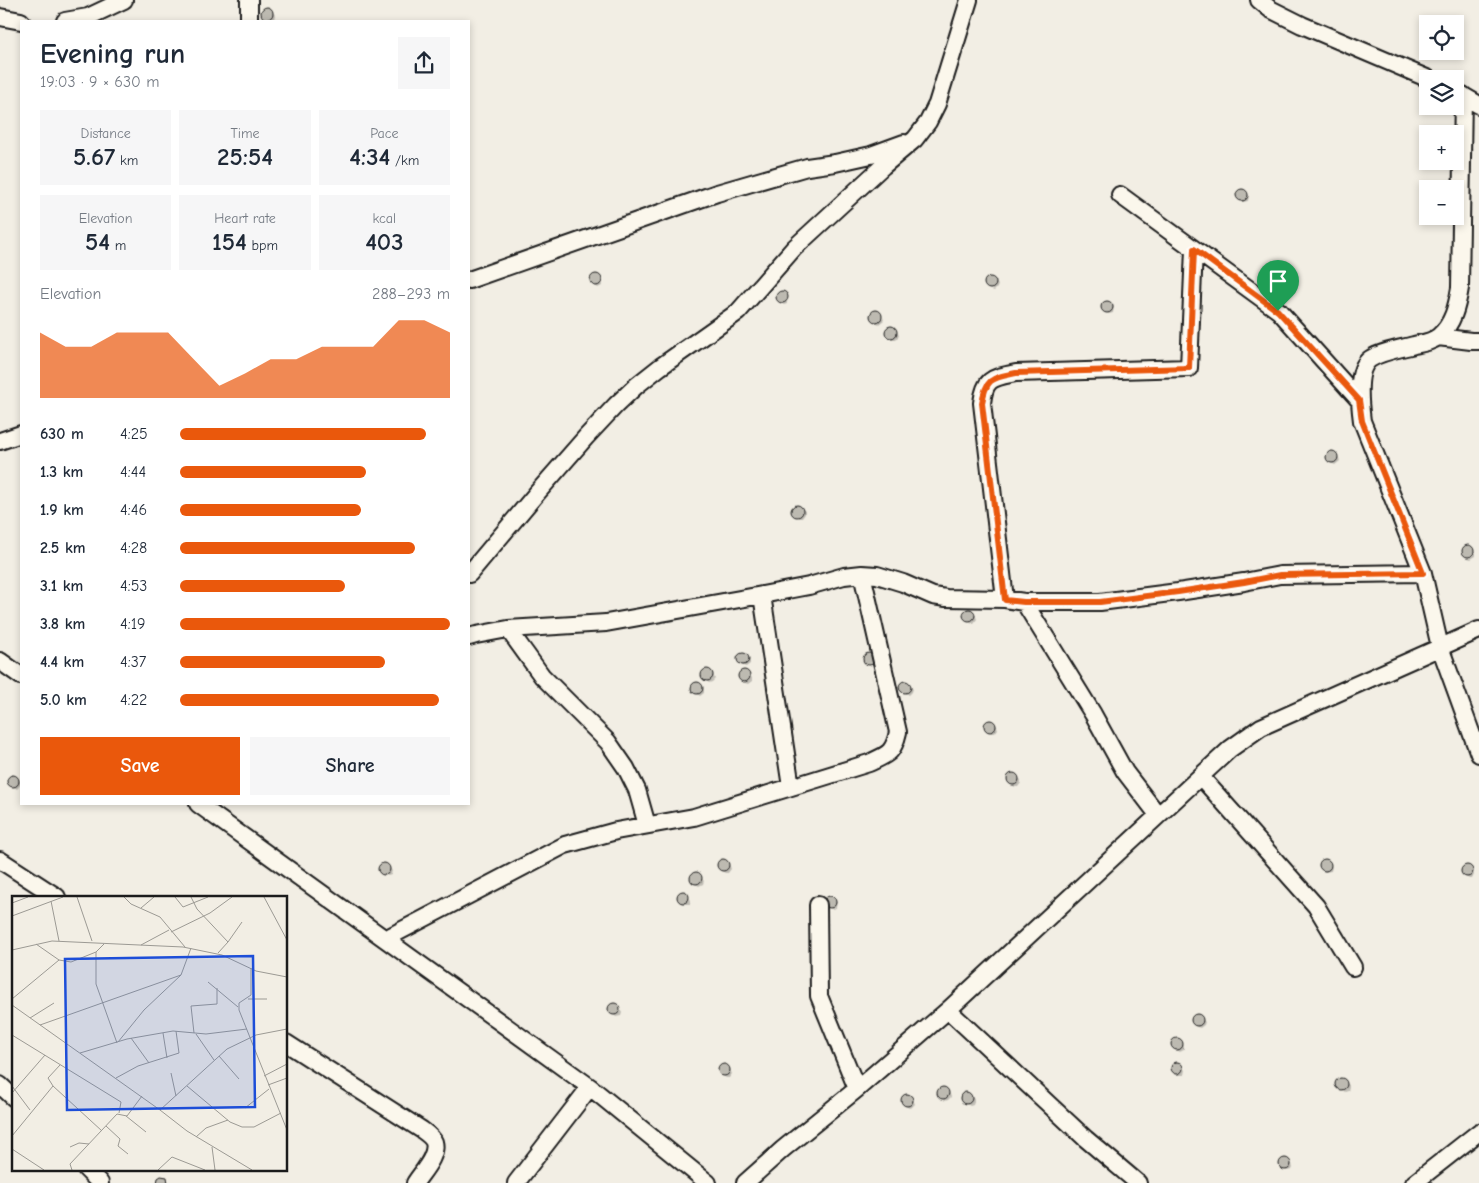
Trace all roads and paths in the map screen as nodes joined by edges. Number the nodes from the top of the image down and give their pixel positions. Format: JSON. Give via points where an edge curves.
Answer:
{"nodes":[{"id":1,"x":124,"y":0,"type":"edge"},
{"id":2,"x":249,"y":0,"type":"edge"},
{"id":3,"x":969,"y":0,"type":"edge"},
{"id":4,"x":1259,"y":0,"type":"edge"},
{"id":5,"x":0,"y":17,"type":"edge"},
{"id":6,"x":71,"y":20,"type":"edge"},
{"id":7,"x":249,"y":20,"type":"edge"},
{"id":8,"x":20,"y":21,"type":"edge"},
{"id":9,"x":1419,"y":75,"type":"edge"},
{"id":10,"x":1464,"y":96,"type":"edge"},
{"id":11,"x":1479,"y":105,"type":"edge"},
{"id":12,"x":1459,"y":115,"type":"edge"},
{"id":13,"x":915,"y":139,"type":"junction"},
{"id":14,"x":1120,"y":195,"type":"dead end"},
{"id":15,"x":1194,"y":249,"type":"junction"},
{"id":16,"x":470,"y":280,"type":"edge"},
{"id":17,"x":1438,"y":337,"type":"junction"},
{"id":18,"x":1479,"y":341,"type":"edge"},
{"id":19,"x":1359,"y":400,"type":"junction"},
{"id":20,"x":20,"y":434,"type":"edge"},
{"id":21,"x":0,"y":441,"type":"edge"},
{"id":22,"x":470,"y":573,"type":"edge"},
{"id":23,"x":1423,"y":573,"type":"junction"},
{"id":24,"x":862,"y":574,"type":"junction"},
{"id":25,"x":762,"y":595,"type":"junction"},
{"id":26,"x":1005,"y":600,"type":"junction"},
{"id":27,"x":1024,"y":602,"type":"junction"},
{"id":28,"x":508,"y":629,"type":"junction"},
{"id":29,"x":1479,"y":630,"type":"edge"},
{"id":30,"x":470,"y":637,"type":"edge"},
{"id":31,"x":1440,"y":647,"type":"junction"},
{"id":32,"x":0,"y":660,"type":"edge"},
{"id":33,"x":20,"y":675,"type":"edge"},
{"id":34,"x":1479,"y":754,"type":"edge"},
{"id":35,"x":1201,"y":777,"type":"junction"},
{"id":36,"x":791,"y":787,"type":"junction"},
{"id":37,"x":199,"y":805,"type":"edge"},
{"id":38,"x":1158,"y":815,"type":"junction"},
{"id":39,"x":647,"y":825,"type":"junction"},
{"id":40,"x":0,"y":860,"type":"edge"},
{"id":41,"x":55,"y":896,"type":"edge"},
{"id":42,"x":818,"y":905,"type":"dead end"},
{"id":43,"x":385,"y":939,"type":"junction"},
{"id":44,"x":1353,"y":967,"type":"dead end"},
{"id":45,"x":948,"y":1010,"type":"junction"},
{"id":46,"x":288,"y":1044,"type":"edge"},
{"id":47,"x":0,"y":1085,"type":"edge"},
{"id":48,"x":590,"y":1087,"type":"junction"},
{"id":49,"x":857,"y":1089,"type":"junction"},
{"id":50,"x":12,"y":1096,"type":"edge"},
{"id":51,"x":1479,"y":1132,"type":"edge"},
{"id":52,"x":87,"y":1170,"type":"edge"},
{"id":53,"x":100,"y":1183,"type":"edge"},
{"id":54,"x":415,"y":1183,"type":"edge"},
{"id":55,"x":516,"y":1183,"type":"edge"},
{"id":56,"x":708,"y":1183,"type":"edge"},
{"id":57,"x":745,"y":1183,"type":"edge"},
{"id":58,"x":1138,"y":1183,"type":"edge"},
{"id":59,"x":1414,"y":1183,"type":"edge"}],
"edges":[{"from":1,"to":6,"type":"street","via":[[88,17]]},
{"from":2,"to":7,"type":"street"},
{"from":3,"to":13,"type":"street","via":[[937,104]]},
{"from":4,"to":9,"type":"street","via":[[1302,25]]},
{"from":5,"to":8,"type":"street"},
{"from":10,"to":11,"type":"street"},
{"from":12,"to":17,"type":"street","via":[[1460,288],[1453,318]]},
{"from":13,"to":16,"type":"street","via":[[871,155],[807,167],[717,193]]},
{"from":13,"to":22,"type":"street","via":[[794,248],[738,312],[660,367],[616,405]]},
{"from":14,"to":15,"type":"street"},
{"from":15,"to":19,"type":"street","via":[[1278,311]]},
{"from":15,"to":26,"type":"street","via":[[1189,368],[1016,373],[995,377],[987,384],[982,403]]},
{"from":17,"to":18,"type":"street"},
{"from":17,"to":19,"type":"street","via":[[1369,360],[1363,367]]},
{"from":19,"to":23,"type":"street","via":[[1362,421]]},
{"from":20,"to":21,"type":"street"},
{"from":23,"to":27,"type":"street","via":[[1280,575],[1100,602]]},
{"from":23,"to":31,"type":"street"},
{"from":24,"to":25,"type":"street"},
{"from":24,"to":26,"type":"street","via":[[903,583],[933,596]]},
{"from":24,"to":36,"type":"street","via":[[898,732],[894,747],[888,754],[869,763]]},
{"from":25,"to":28,"type":"street","via":[[606,623]]},
{"from":25,"to":36,"type":"street"},
{"from":26,"to":27,"type":"street"},
{"from":27,"to":38,"type":"street","via":[[1126,772]]},
{"from":28,"to":30,"type":"street"},
{"from":28,"to":39,"type":"street","via":[[542,676],[608,742],[638,790]]},
{"from":29,"to":31,"type":"street"},
{"from":31,"to":34,"type":"street"},
{"from":31,"to":35,"type":"street","via":[[1261,727],[1230,749]]},
{"from":32,"to":33,"type":"street"},
{"from":35,"to":38,"type":"street"},
{"from":35,"to":44,"type":"street","via":[[1316,906]]},
{"from":36,"to":39,"type":"street","via":[[694,816]]},
{"from":37,"to":43,"type":"street"},
{"from":38,"to":45,"type":"street"},
{"from":39,"to":43,"type":"street","via":[[565,845]]},
{"from":40,"to":41,"type":"street"},
{"from":42,"to":49,"type":"street","via":[[819,996]]},
{"from":43,"to":48,"type":"street"},
{"from":45,"to":49,"type":"street"},
{"from":45,"to":58,"type":"street"},
{"from":46,"to":54,"type":"street","via":[[431,1137],[434,1151]]},
{"from":47,"to":50,"type":"street"},
{"from":48,"to":55,"type":"street"},
{"from":48,"to":56,"type":"street"},
{"from":49,"to":57,"type":"street"},
{"from":51,"to":59,"type":"street"},
{"from":52,"to":53,"type":"street"}]}
